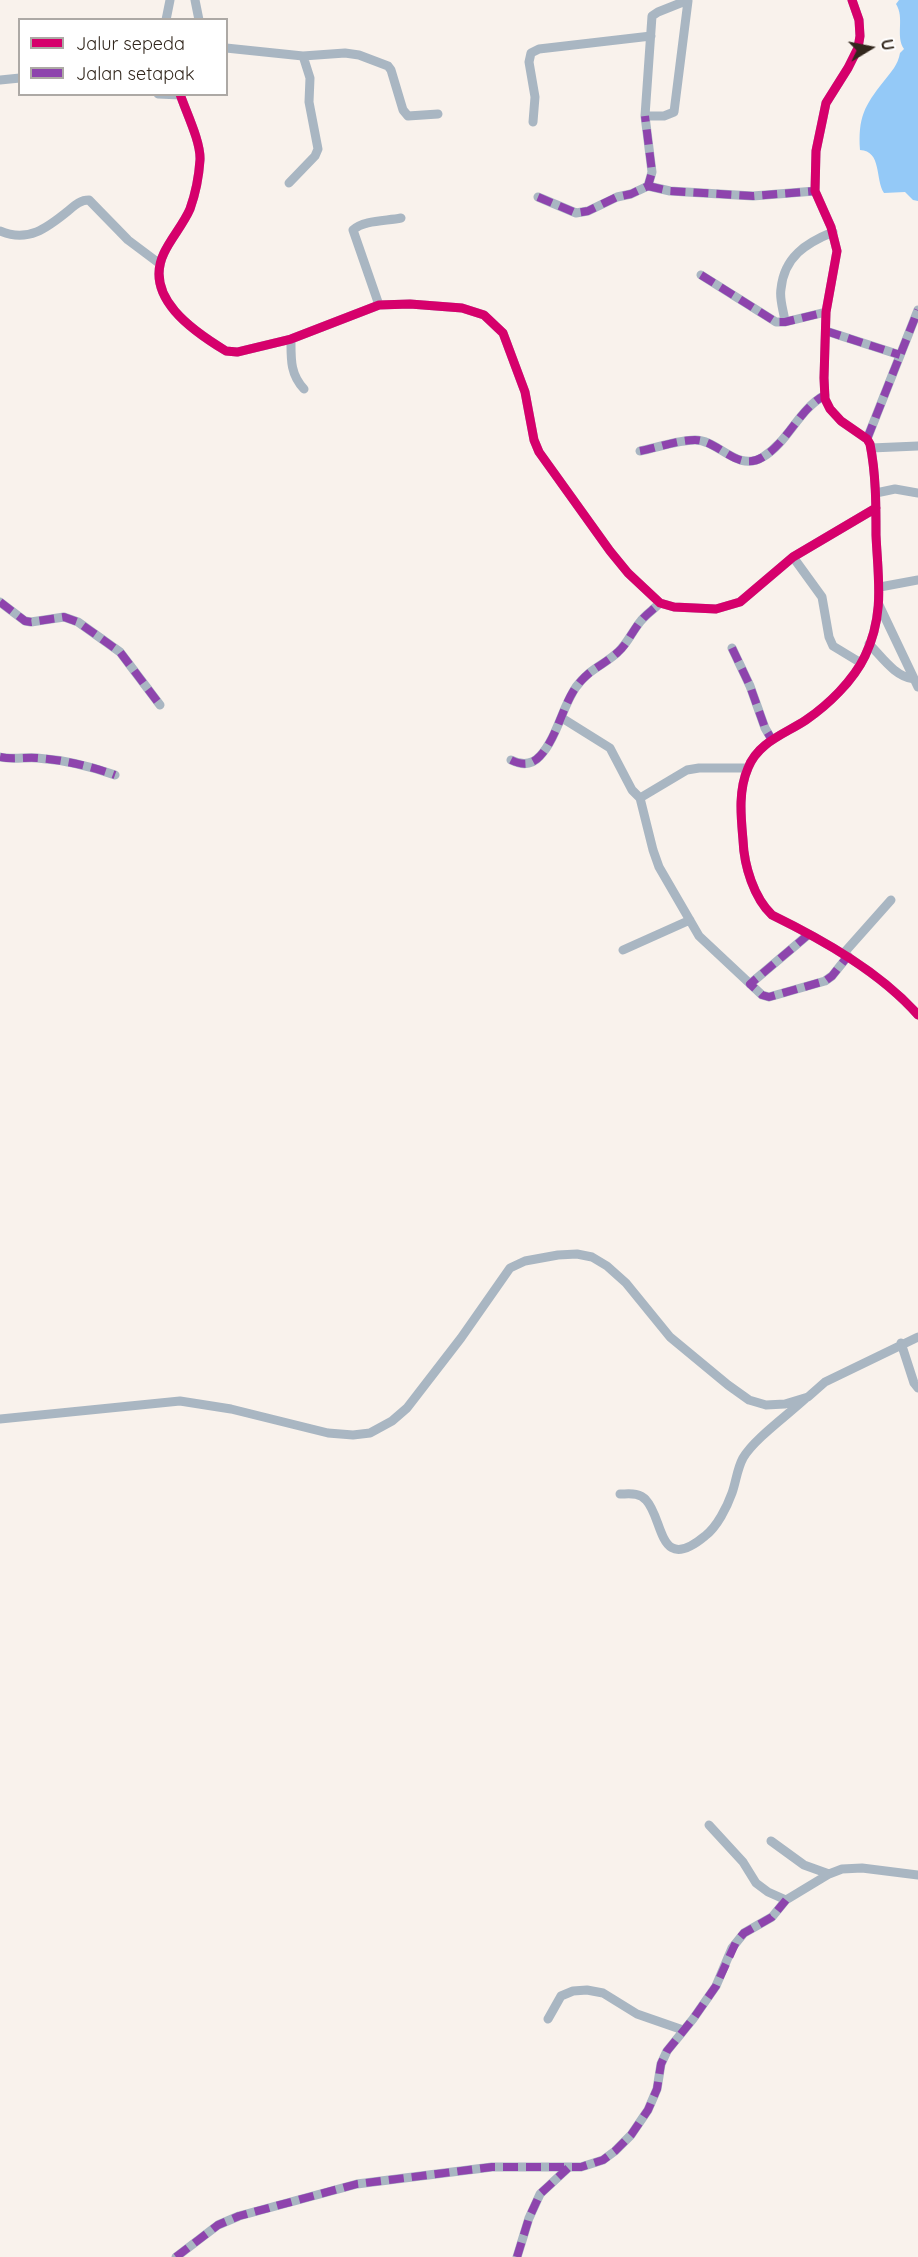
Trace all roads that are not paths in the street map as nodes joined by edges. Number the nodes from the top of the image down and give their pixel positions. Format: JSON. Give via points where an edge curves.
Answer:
{"nodes":[{"id":1,"x":170,"y":0,"type":"edge"},
{"id":2,"x":195,"y":0,"type":"edge"},
{"id":3,"x":852,"y":0,"type":"edge"},
{"id":4,"x":688,"y":1,"type":"edge"},
{"id":5,"x":166,"y":18,"type":"edge"},
{"id":6,"x":199,"y":18,"type":"edge"},
{"id":7,"x":651,"y":36,"type":"junction"},
{"id":8,"x":228,"y":48,"type":"edge"},
{"id":9,"x":303,"y":56,"type":"junction"},
{"id":10,"x":18,"y":78,"type":"edge"},
{"id":11,"x":0,"y":80,"type":"edge"},
{"id":12,"x":181,"y":96,"type":"edge"},
{"id":13,"x":438,"y":114,"type":"dead end"},
{"id":14,"x":645,"y":116,"type":"junction"},
{"id":15,"x":533,"y":122,"type":"dead end"},
{"id":16,"x":289,"y":183,"type":"dead end"},
{"id":17,"x":648,"y":186,"type":"junction"},
{"id":18,"x":815,"y":190,"type":"junction"},
{"id":19,"x":538,"y":197,"type":"dead end"},
{"id":20,"x":401,"y":218,"type":"dead end"},
{"id":21,"x":0,"y":231,"type":"edge"},
{"id":22,"x":833,"y":232,"type":"junction"},
{"id":23,"x":160,"y":264,"type":"junction"},
{"id":24,"x":701,"y":275,"type":"dead end"},
{"id":25,"x":379,"y":305,"type":"junction"},
{"id":26,"x":918,"y":310,"type":"edge"},
{"id":27,"x":826,"y":312,"type":"junction"},
{"id":28,"x":786,"y":322,"type":"junction"},
{"id":29,"x":826,"y":331,"type":"junction"},
{"id":30,"x":291,"y":339,"type":"junction"},
{"id":31,"x":900,"y":355,"type":"junction"},
{"id":32,"x":304,"y":388,"type":"dead end"},
{"id":33,"x":825,"y":395,"type":"junction"},
{"id":34,"x":869,"y":444,"type":"junction"},
{"id":35,"x":918,"y":446,"type":"edge"},
{"id":36,"x":640,"y":451,"type":"dead end"},
{"id":37,"x":876,"y":493,"type":"junction"},
{"id":38,"x":918,"y":493,"type":"edge"},
{"id":39,"x":876,"y":508,"type":"junction"},
{"id":40,"x":793,"y":557,"type":"junction"},
{"id":41,"x":918,"y":580,"type":"edge"},
{"id":42,"x":880,"y":587,"type":"junction"},
{"id":43,"x":0,"y":602,"type":"edge"},
{"id":44,"x":660,"y":603,"type":"junction"},
{"id":45,"x":879,"y":605,"type":"junction"},
{"id":46,"x":869,"y":644,"type":"junction"},
{"id":47,"x":732,"y":648,"type":"dead end"},
{"id":48,"x":861,"y":663,"type":"junction"},
{"id":49,"x":916,"y":683,"type":"edge"},
{"id":50,"x":160,"y":705,"type":"dead end"},
{"id":51,"x":562,"y":718,"type":"junction"},
{"id":52,"x":772,"y":740,"type":"junction"},
{"id":53,"x":0,"y":757,"type":"edge"},
{"id":54,"x":511,"y":760,"type":"dead end"},
{"id":55,"x":748,"y":768,"type":"junction"},
{"id":56,"x":115,"y":775,"type":"dead end"},
{"id":57,"x":640,"y":798,"type":"junction"},
{"id":58,"x":891,"y":900,"type":"dead end"},
{"id":59,"x":690,"y":920,"type":"junction"},
{"id":60,"x":809,"y":934,"type":"junction"},
{"id":61,"x":623,"y":950,"type":"dead end"},
{"id":62,"x":846,"y":955,"type":"junction"},
{"id":63,"x":750,"y":984,"type":"junction"},
{"id":64,"x":918,"y":1015,"type":"edge"},
{"id":65,"x":918,"y":1337,"type":"edge"},
{"id":66,"x":901,"y":1343,"type":"junction"},
{"id":67,"x":918,"y":1388,"type":"edge"},
{"id":68,"x":808,"y":1397,"type":"junction"},
{"id":69,"x":0,"y":1419,"type":"edge"},
{"id":70,"x":620,"y":1494,"type":"dead end"},
{"id":71,"x":710,"y":1825,"type":"dead end"},
{"id":72,"x":771,"y":1841,"type":"dead end"},
{"id":73,"x":829,"y":1874,"type":"junction"},
{"id":74,"x":918,"y":1875,"type":"edge"},
{"id":75,"x":786,"y":1900,"type":"junction"},
{"id":76,"x":548,"y":2019,"type":"dead end"},
{"id":77,"x":683,"y":2030,"type":"junction"},
{"id":78,"x":568,"y":2168,"type":"junction"},
{"id":79,"x":176,"y":2257,"type":"edge"},
{"id":80,"x":517,"y":2257,"type":"edge"}],
"edges":[{"from":1,"to":5,"type":"street"},
{"from":2,"to":6,"type":"street"},
{"from":3,"to":18,"type":"street","via":[[860,36],[849,68],[826,103],[816,152]]},
{"from":4,"to":7,"type":"street","via":[[652,16]]},
{"from":4,"to":14,"type":"street","via":[[674,112]]},
{"from":7,"to":14,"type":"street"},
{"from":7,"to":15,"type":"street","via":[[531,53]]},
{"from":8,"to":9,"type":"street"},
{"from":9,"to":13,"type":"street","via":[[345,53],[370,58],[391,70],[408,116]]},
{"from":9,"to":16,"type":"street","via":[[310,78],[309,102],[318,149]]},
{"from":10,"to":11,"type":"street"},
{"from":12,"to":23,"type":"street","via":[[199,150],[199,168],[190,209]]},
{"from":14,"to":17,"type":"street","via":[[652,172]]},
{"from":17,"to":18,"type":"street","via":[[753,196]]},
{"from":17,"to":19,"type":"street","via":[[576,213]]},
{"from":18,"to":22,"type":"street"},
{"from":20,"to":25,"type":"street","via":[[363,224],[353,230]]},
{"from":21,"to":23,"type":"street","via":[[20,236],[37,233],[77,203],[88,200],[128,240]]},
{"from":22,"to":27,"type":"street","via":[[837,251]]},
{"from":22,"to":28,"type":"street","via":[[800,249],[785,273],[780,290]]},
{"from":23,"to":30,"type":"street","via":[[163,296],[174,312],[226,351]]},
{"from":24,"to":28,"type":"street","via":[[776,322]]},
{"from":25,"to":30,"type":"street"},
{"from":25,"to":44,"type":"street","via":[[462,308],[484,315],[502,333],[525,392],[539,452],[610,551]]},
{"from":26,"to":31,"type":"street"},
{"from":27,"to":28,"type":"street"},
{"from":27,"to":29,"type":"street"},
{"from":29,"to":31,"type":"street"},
{"from":29,"to":33,"type":"street"},
{"from":30,"to":32,"type":"street","via":[[292,372]]},
{"from":31,"to":34,"type":"street"},
{"from":33,"to":34,"type":"street","via":[[830,409]]},
{"from":33,"to":36,"type":"street","via":[[809,405],[771,450],[754,461],[740,460],[696,440]]},
{"from":34,"to":35,"type":"street"},
{"from":34,"to":37,"type":"street"},
{"from":37,"to":38,"type":"street","via":[[895,489]]},
{"from":37,"to":39,"type":"street"},
{"from":39,"to":40,"type":"street"},
{"from":39,"to":42,"type":"street"},
{"from":40,"to":44,"type":"street","via":[[740,602],[729,606],[688,608]]},
{"from":40,"to":48,"type":"street","via":[[822,597],[833,646]]},
{"from":41,"to":42,"type":"street"},
{"from":42,"to":45,"type":"street"},
{"from":43,"to":50,"type":"street","via":[[26,621],[64,617],[78,622],[120,652]]},
{"from":44,"to":51,"type":"street","via":[[642,619],[619,652],[584,678]]},
{"from":45,"to":46,"type":"street"},
{"from":45,"to":49,"type":"street"},
{"from":46,"to":48,"type":"street"},
{"from":46,"to":49,"type":"street","via":[[900,675]]},
{"from":47,"to":52,"type":"street"},
{"from":48,"to":52,"type":"street","via":[[832,699]]},
{"from":51,"to":54,"type":"street","via":[[541,756],[520,765]]},
{"from":51,"to":57,"type":"street","via":[[610,748]]},
{"from":52,"to":55,"type":"street","via":[[758,750]]},
{"from":53,"to":56,"type":"street","via":[[73,762]]},
{"from":55,"to":57,"type":"street","via":[[687,770]]},
{"from":55,"to":60,"type":"street","via":[[741,810],[743,847],[752,880],[759,899],[772,915]]},
{"from":57,"to":59,"type":"street","via":[[659,867]]},
{"from":58,"to":62,"type":"street"},
{"from":59,"to":61,"type":"street"},
{"from":59,"to":63,"type":"street","via":[[703,942]]},
{"from":60,"to":62,"type":"street"},
{"from":60,"to":63,"type":"street"},
{"from":62,"to":63,"type":"street","via":[[825,981],[769,997]]},
{"from":62,"to":64,"type":"street"},
{"from":65,"to":66,"type":"street"},
{"from":66,"to":67,"type":"street"},
{"from":66,"to":68,"type":"street","via":[[825,1382]]},
{"from":68,"to":69,"type":"street","via":[[766,1405],[749,1400],[670,1337],[607,1266],[577,1254],[525,1261],[510,1268],[407,1408],[370,1433],[328,1433],[180,1401]]},
{"from":68,"to":70,"type":"street","via":[[743,1458],[724,1509],[708,1534],[694,1545],[668,1545],[646,1499]]},
{"from":71,"to":75,"type":"street","via":[[744,1862],[756,1884]]},
{"from":72,"to":73,"type":"street","via":[[804,1865]]},
{"from":73,"to":74,"type":"street","via":[[862,1868]]},
{"from":73,"to":75,"type":"street"},
{"from":75,"to":77,"type":"street","via":[[772,1917],[736,1942],[716,1986]]},
{"from":76,"to":77,"type":"street","via":[[561,1996],[588,1990],[603,1993],[637,2014]]},
{"from":77,"to":78,"type":"street","via":[[667,2051],[653,2099],[631,2135],[603,2160]]},
{"from":78,"to":79,"type":"street","via":[[492,2167],[357,2184],[218,2224]]},
{"from":78,"to":80,"type":"street","via":[[540,2194]]}]}
